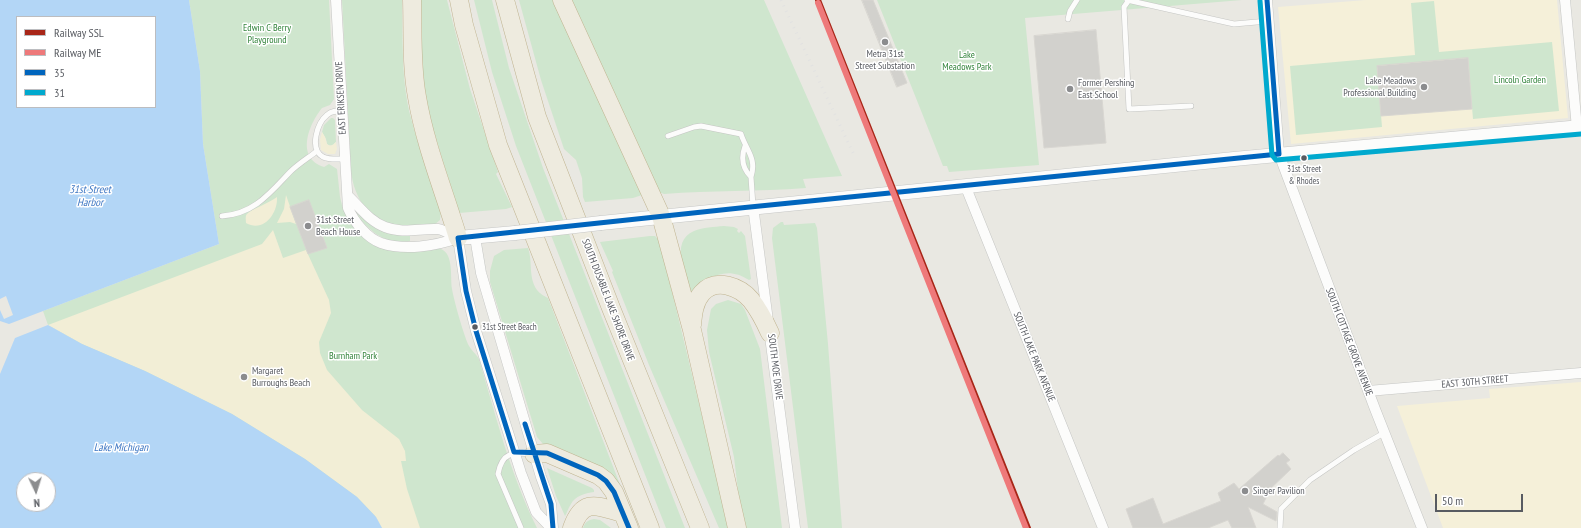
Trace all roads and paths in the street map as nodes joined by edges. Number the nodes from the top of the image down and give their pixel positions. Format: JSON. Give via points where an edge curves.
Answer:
{"nodes":[{"id":1,"x":336,"y":0,"type":"edge"},
{"id":2,"x":412,"y":0,"type":"edge"},
{"id":3,"x":459,"y":0,"type":"edge"},
{"id":4,"x":505,"y":0,"type":"edge"},
{"id":5,"x":562,"y":0,"type":"edge"},
{"id":6,"x":1077,"y":0,"type":"edge"},
{"id":7,"x":1128,"y":0,"type":"edge"},
{"id":8,"x":1267,"y":0,"type":"edge"},
{"id":9,"x":1565,"y":0,"type":"edge"},
{"id":10,"x":1068,"y":19,"type":"dead end"},
{"id":11,"x":1268,"y":21,"type":"junction"},
{"id":12,"x":1191,"y":106,"type":"dead end"},
{"id":13,"x":342,"y":111,"type":"junction"},
{"id":14,"x":1579,"y":128,"type":"edge"},
{"id":15,"x":668,"y":136,"type":"dead end"},
{"id":16,"x":745,"y":146,"type":"junction"},
{"id":17,"x":317,"y":151,"type":"junction"},
{"id":18,"x":1280,"y":154,"type":"junction"},
{"id":19,"x":345,"y":159,"type":"junction"},
{"id":20,"x":751,"y":177,"type":"junction"},
{"id":21,"x":960,"y":186,"type":"junction"},
{"id":22,"x":348,"y":196,"type":"junction"},
{"id":23,"x":753,"y":206,"type":"junction"},
{"id":24,"x":222,"y":216,"type":"dead end"},
{"id":25,"x":661,"y":216,"type":"junction"},
{"id":26,"x":466,"y":237,"type":"junction"},
{"id":27,"x":692,"y":330,"type":"junction"},
{"id":28,"x":770,"y":332,"type":"junction"},
{"id":29,"x":1581,"y":373,"type":"edge"},
{"id":30,"x":1368,"y":391,"type":"junction"},
{"id":31,"x":1384,"y":433,"type":"junction"},
{"id":32,"x":514,"y":452,"type":"junction"},
{"id":33,"x":534,"y":454,"type":"junction"},
{"id":34,"x":626,"y":521,"type":"edge"},
{"id":35,"x":521,"y":528,"type":"edge"},
{"id":36,"x":552,"y":528,"type":"edge"},
{"id":37,"x":572,"y":528,"type":"edge"},
{"id":38,"x":650,"y":528,"type":"edge"},
{"id":39,"x":700,"y":528,"type":"edge"},
{"id":40,"x":737,"y":528,"type":"edge"},
{"id":41,"x":795,"y":528,"type":"edge"},
{"id":42,"x":1103,"y":528,"type":"edge"},
{"id":43,"x":1280,"y":528,"type":"edge"},
{"id":44,"x":1422,"y":528,"type":"edge"}],
"edges":[{"from":1,"to":13,"type":"street","name":"EAST ERIKSEN DRIVE"},
{"from":2,"to":26,"type":"highway","via":[[413,70],[426,138]]},
{"from":3,"to":38,"type":"highway","via":[[498,145]]},
{"from":4,"to":39,"type":"highway","name":"SOUTH DUSABLE LAKE SHORE DRIVE","via":[[537,117]]},
{"from":5,"to":25,"type":"highway"},
{"from":6,"to":10,"type":"lane"},
{"from":7,"to":11,"type":"lane","via":[[1234,24]]},
{"from":7,"to":12,"type":"lane","via":[[1124,7],[1129,109]]},
{"from":8,"to":11,"type":"street","name":"SOUTH COTTAGE GROVE AVENUE"},
{"from":9,"to":14,"type":"street"},
{"from":11,"to":18,"type":"street","name":"SOUTH COTTAGE GROVE AVENUE"},
{"from":13,"to":17,"type":"lane","via":[[331,112],[325,116],[317,131]]},
{"from":13,"to":19,"type":"street","name":"EAST ERIKSEN DRIVE"},
{"from":14,"to":18,"type":"main road"},
{"from":15,"to":16,"type":"lane","via":[[701,126],[741,134]]},
{"from":16,"to":20,"type":"lane","via":[[751,156]]},
{"from":16,"to":20,"type":"lane","via":[[743,161],[745,170]]},
{"from":17,"to":19,"type":"lane","via":[[329,159]]},
{"from":17,"to":24,"type":"lane","via":[[291,172],[264,200],[251,208],[230,216]]},
{"from":18,"to":21,"type":"main road"},
{"from":18,"to":30,"type":"street","name":"SOUTH COTTAGE GROVE AVENUE"},
{"from":19,"to":22,"type":"street","name":"EAST ERIKSEN DRIVE"},
{"from":20,"to":23,"type":"lane"},
{"from":21,"to":23,"type":"main road"},
{"from":21,"to":42,"type":"street","name":"SOUTH LAKE PARK AVENUE"},
{"from":22,"to":26,"type":"street","via":[[365,214],[386,228],[411,231],[440,229]]},
{"from":22,"to":26,"type":"street","name":"EAST ERIKSEN DRIVE","via":[[348,208],[352,217],[362,230],[380,243],[393,246],[420,246],[442,244]]},
{"from":23,"to":25,"type":"main road"},
{"from":23,"to":28,"type":"street","name":"SOUTH MOE DRIVE"},
{"from":25,"to":26,"type":"main road","bridge":true},
{"from":25,"to":27,"type":"highway"},
{"from":26,"to":32,"type":"street","via":[[468,298]]},
{"from":26,"to":33,"type":"street","via":[[481,273]]},
{"from":27,"to":28,"type":"highway","via":[[696,303],[702,292],[723,284],[735,287],[752,300]]},
{"from":27,"to":40,"type":"highway"},
{"from":28,"to":41,"type":"street","name":"SOUTH MOE DRIVE"},
{"from":29,"to":30,"type":"street","name":"EAST 30TH STREET"},
{"from":30,"to":31,"type":"street","name":"SOUTH COTTAGE GROVE AVENUE"},
{"from":31,"to":43,"type":"lane","via":[[1310,480],[1281,509]]},
{"from":31,"to":44,"type":"street","name":"SOUTH COTTAGE GROVE AVENUE"},
{"from":32,"to":33,"type":"lane"},
{"from":32,"to":35,"type":"lane","via":[[500,465],[498,474]]},
{"from":32,"to":36,"type":"street","via":[[536,512]]},
{"from":33,"to":34,"type":"highway","via":[[547,453],[598,475],[614,492]]},
{"from":33,"to":36,"type":"street","via":[[551,504]]},
{"from":34,"to":37,"type":"highway","via":[[596,506],[587,507],[580,510]]}]}
